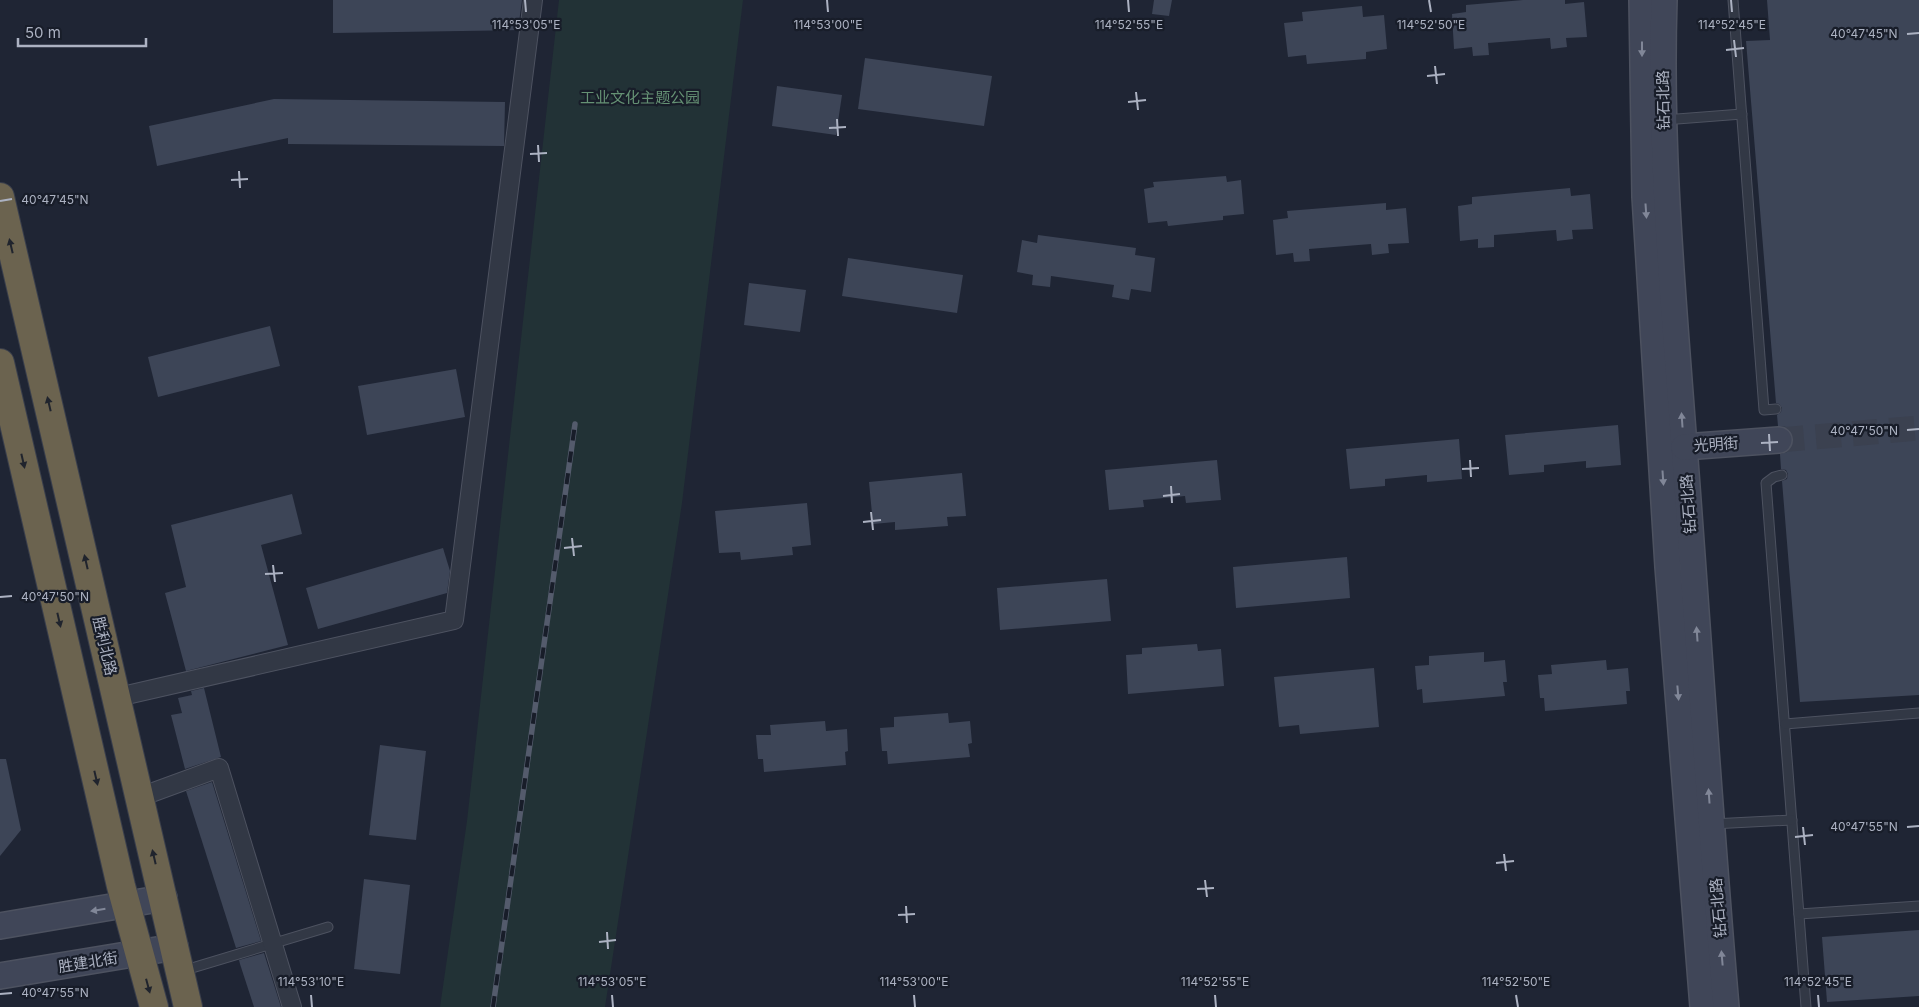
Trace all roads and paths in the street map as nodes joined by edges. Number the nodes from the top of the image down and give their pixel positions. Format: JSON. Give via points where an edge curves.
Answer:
{"nodes":[{"id":1,"x":533,"y":0,"type":"edge"},
{"id":2,"x":1642,"y":0,"type":"edge"},
{"id":3,"x":1664,"y":0,"type":"edge"},
{"id":4,"x":1733,"y":0,"type":"edge"},
{"id":5,"x":1742,"y":114,"type":"junction"},
{"id":6,"x":1653,"y":121,"type":"junction"},
{"id":7,"x":0,"y":197,"type":"edge"},
{"id":8,"x":0,"y":363,"type":"edge"},
{"id":9,"x":1776,"y":409,"type":"dead end"},
{"id":10,"x":7,"y":427,"type":"edge"},
{"id":11,"x":1779,"y":440,"type":"tunnel mouth"},
{"id":12,"x":1684,"y":447,"type":"junction"},
{"id":13,"x":1782,"y":475,"type":"dead end"},
{"id":14,"x":118,"y":697,"type":"junction"},
{"id":15,"x":1919,"y":713,"type":"edge"},
{"id":16,"x":1785,"y":724,"type":"junction"},
{"id":17,"x":140,"y":797,"type":"junction"},
{"id":18,"x":1792,"y":820,"type":"junction"},
{"id":19,"x":1711,"y":824,"type":"junction"},
{"id":20,"x":164,"y":898,"type":"junction"},
{"id":21,"x":126,"y":905,"type":"junction"},
{"id":22,"x":1919,"y":906,"type":"edge"},
{"id":23,"x":1799,"y":914,"type":"junction"},
{"id":24,"x":0,"y":926,"type":"edge"},
{"id":25,"x":328,"y":927,"type":"dead end"},
{"id":26,"x":272,"y":944,"type":"junction"},
{"id":27,"x":140,"y":954,"type":"junction"},
{"id":28,"x":178,"y":959,"type":"junction"},
{"id":29,"x":0,"y":976,"type":"edge"},
{"id":30,"x":154,"y":1007,"type":"edge"},
{"id":31,"x":188,"y":1007,"type":"edge"},
{"id":32,"x":292,"y":1007,"type":"edge"},
{"id":33,"x":1703,"y":1007,"type":"edge"},
{"id":34,"x":1726,"y":1007,"type":"edge"},
{"id":35,"x":1806,"y":1007,"type":"edge"}],
"edges":[{"from":1,"to":14,"type":"street","via":[[454,620]]},
{"from":2,"to":6,"type":"main road","name":"钻石北路","one_way":true},
{"from":3,"to":6,"type":"main road","name":"钻石北路","via":[[1662,66]]},
{"from":4,"to":5,"type":"lane"},
{"from":5,"to":6,"type":"lane"},
{"from":5,"to":9,"type":"lane","via":[[1764,410]]},
{"from":12,"to":6,"type":"main road","name":"钻石北路","one_way":true},
{"from":6,"to":33,"type":"main road","name":"钻石北路","one_way":true,"via":[[1645,197],[1668,567]]},
{"from":14,"to":7,"type":"highway","name":"胜利北路","one_way":true},
{"from":8,"to":10,"type":"highway"},
{"from":10,"to":21,"type":"highway","one_way":true},
{"from":11,"to":12,"type":"main road","name":"光明街"},
{"from":19,"to":12,"type":"main road","name":"钻石北路","one_way":true},
{"from":13,"to":16,"type":"lane","via":[[1766,483]]},
{"from":14,"to":17,"type":"highway","name":"胜利北路"},
{"from":15,"to":16,"type":"lane"},
{"from":16,"to":18,"type":"lane"},
{"from":20,"to":17,"type":"highway","name":"胜利北路","one_way":true},
{"from":17,"to":26,"type":"street","via":[[219,768]]},
{"from":18,"to":19,"type":"lane"},
{"from":18,"to":23,"type":"lane"},
{"from":34,"to":19,"type":"main road","name":"钻石北路","one_way":true},
{"from":20,"to":21,"type":"main road"},
{"from":20,"to":28,"type":"highway","name":"胜利北路"},
{"from":21,"to":24,"type":"main road","one_way":true},
{"from":21,"to":27,"type":"highway"},
{"from":22,"to":23,"type":"lane"},
{"from":23,"to":35,"type":"lane"},
{"from":25,"to":26,"type":"lane"},
{"from":26,"to":28,"type":"lane"},
{"from":26,"to":32,"type":"street"},
{"from":27,"to":28,"type":"main road","name":"胜建北街"},
{"from":27,"to":29,"type":"main road","name":"胜建北街"},
{"from":27,"to":30,"type":"highway","one_way":true},
{"from":28,"to":31,"type":"highway","name":"胜利北路"}]}
